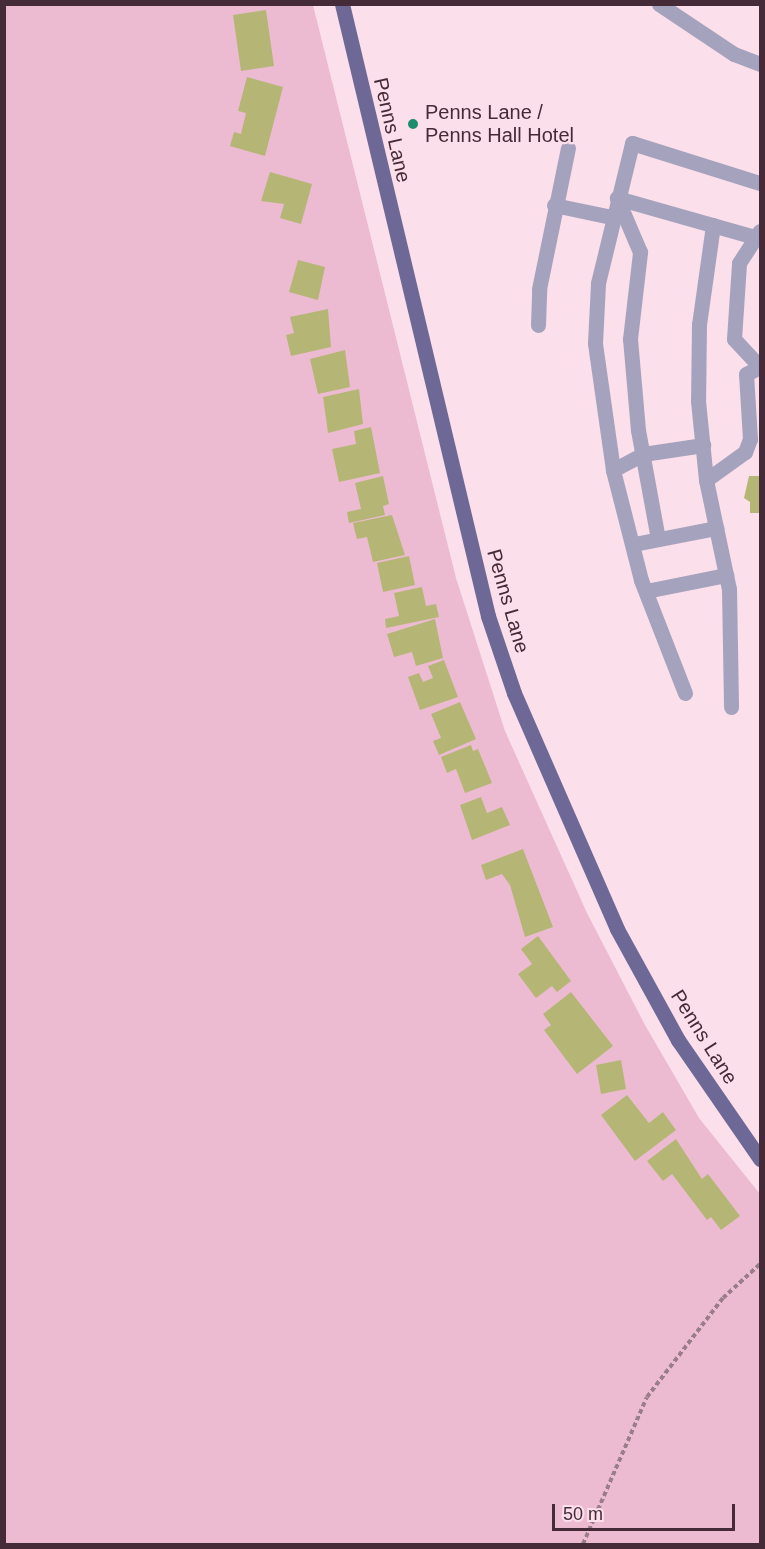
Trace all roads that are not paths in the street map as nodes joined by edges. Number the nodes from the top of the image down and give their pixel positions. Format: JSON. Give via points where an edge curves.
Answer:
{"nodes":[{"id":1,"x":342,"y":4,"type":"edge"},
{"id":2,"x":659,"y":4,"type":"edge"},
{"id":3,"x":760,"y":64,"type":"edge"},
{"id":4,"x":568,"y":148,"type":"dead end"},
{"id":5,"x":760,"y":183,"type":"edge"},
{"id":6,"x":616,"y":198,"type":"junction"},
{"id":7,"x":554,"y":205,"type":"junction"},
{"id":8,"x":611,"y":217,"type":"junction"},
{"id":9,"x":713,"y":225,"type":"junction"},
{"id":10,"x":758,"y":234,"type":"edge"},
{"id":11,"x":538,"y":325,"type":"dead end"},
{"id":12,"x":760,"y":367,"type":"edge"},
{"id":13,"x":703,"y":445,"type":"junction"},
{"id":14,"x":643,"y":454,"type":"junction"},
{"id":15,"x":613,"y":470,"type":"junction"},
{"id":16,"x":706,"y":480,"type":"junction"},
{"id":17,"x":716,"y":528,"type":"junction"},
{"id":18,"x":658,"y":539,"type":"junction"},
{"id":19,"x":634,"y":544,"type":"junction"},
{"id":20,"x":726,"y":575,"type":"junction"},
{"id":21,"x":646,"y":591,"type":"junction"},
{"id":22,"x":686,"y":693,"type":"dead end"},
{"id":23,"x":731,"y":707,"type":"dead end"},
{"id":24,"x":760,"y":1159,"type":"edge"}],
"edges":[{"from":1,"to":24,"type":"main road","name":"Penns Lane","via":[[488,616],[514,693],[617,929],[678,1040]]},
{"from":2,"to":3,"type":"lane","via":[[734,54]]},
{"from":4,"to":7,"type":"lane"},
{"from":5,"to":6,"type":"lane","via":[[632,143]]},
{"from":6,"to":8,"type":"lane"},
{"from":6,"to":9,"type":"lane"},
{"from":6,"to":14,"type":"lane","via":[[640,252],[630,339]]},
{"from":7,"to":8,"type":"lane"},
{"from":7,"to":11,"type":"lane","via":[[539,289]]},
{"from":8,"to":15,"type":"lane","via":[[598,283],[595,343]]},
{"from":9,"to":10,"type":"lane"},
{"from":9,"to":13,"type":"lane","via":[[699,324]]},
{"from":10,"to":12,"type":"lane","via":[[739,263],[734,339]]},
{"from":12,"to":16,"type":"lane","via":[[746,374],[750,439],[745,452]]},
{"from":13,"to":14,"type":"lane"},
{"from":13,"to":16,"type":"lane"},
{"from":14,"to":15,"type":"lane"},
{"from":14,"to":18,"type":"lane"},
{"from":15,"to":19,"type":"lane"},
{"from":16,"to":17,"type":"lane"},
{"from":17,"to":18,"type":"lane"},
{"from":17,"to":20,"type":"lane"},
{"from":18,"to":19,"type":"lane"},
{"from":19,"to":21,"type":"lane"},
{"from":20,"to":21,"type":"lane"},
{"from":20,"to":23,"type":"lane"},
{"from":21,"to":22,"type":"lane"}]}
